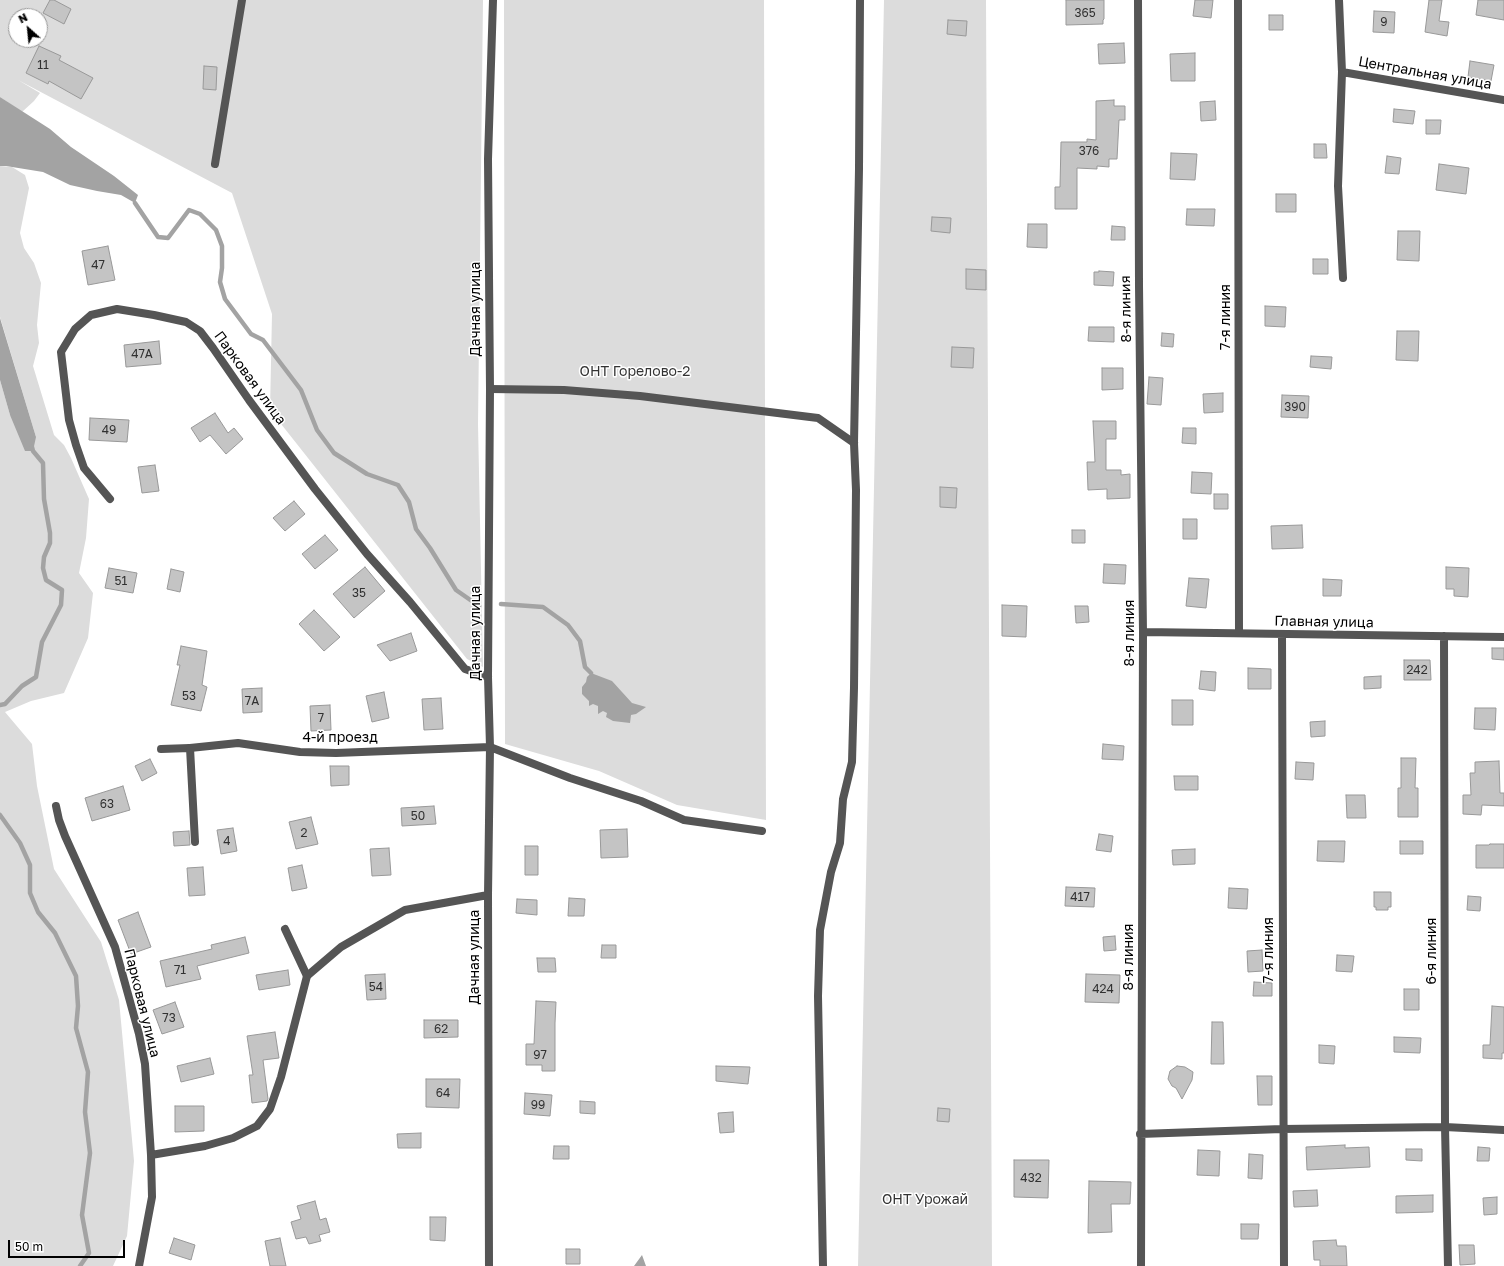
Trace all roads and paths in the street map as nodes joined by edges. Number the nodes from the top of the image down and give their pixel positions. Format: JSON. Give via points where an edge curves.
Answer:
{"nodes":[{"id":1,"x":242,"y":0,"type":"edge"},
{"id":2,"x":493,"y":0,"type":"edge"},
{"id":3,"x":860,"y":0,"type":"edge"},
{"id":4,"x":1138,"y":0,"type":"edge"},
{"id":5,"x":1238,"y":0,"type":"edge"},
{"id":6,"x":1339,"y":0,"type":"edge"},
{"id":7,"x":1342,"y":72,"type":"junction"},
{"id":8,"x":1504,"y":100,"type":"edge"},
{"id":9,"x":215,"y":164,"type":"dead end"},
{"id":10,"x":1343,"y":278,"type":"dead end"},
{"id":11,"x":490,"y":389,"type":"junction"},
{"id":12,"x":854,"y":442,"type":"junction"},
{"id":13,"x":110,"y":499,"type":"dead end"},
{"id":14,"x":1144,"y":632,"type":"junction"},
{"id":15,"x":1239,"y":633,"type":"junction"},
{"id":16,"x":1282,"y":634,"type":"junction"},
{"id":17,"x":1444,"y":636,"type":"junction"},
{"id":18,"x":1504,"y":637,"type":"edge"},
{"id":19,"x":488,"y":677,"type":"junction"},
{"id":20,"x":490,"y":747,"type":"junction"},
{"id":21,"x":190,"y":748,"type":"junction"},
{"id":22,"x":161,"y":749,"type":"dead end"},
{"id":23,"x":56,"y":806,"type":"dead end"},
{"id":24,"x":762,"y":831,"type":"dead end"},
{"id":25,"x":195,"y":842,"type":"dead end"},
{"id":26,"x":488,"y":894,"type":"junction"},
{"id":27,"x":285,"y":929,"type":"dead end"},
{"id":28,"x":307,"y":976,"type":"junction"},
{"id":29,"x":1445,"y":1127,"type":"junction"},
{"id":30,"x":1282,"y":1129,"type":"junction"},
{"id":31,"x":1504,"y":1130,"type":"edge"},
{"id":32,"x":1140,"y":1134,"type":"junction"},
{"id":33,"x":151,"y":1155,"type":"junction"},
{"id":34,"x":139,"y":1266,"type":"edge"},
{"id":35,"x":489,"y":1266,"type":"edge"},
{"id":36,"x":823,"y":1266,"type":"edge"},
{"id":37,"x":1141,"y":1266,"type":"edge"},
{"id":38,"x":1284,"y":1266,"type":"edge"},
{"id":39,"x":1448,"y":1266,"type":"edge"}],
"edges":[{"from":1,"to":9,"type":"street"},
{"from":2,"to":11,"type":"street","name":"Дачная улица","via":[[488,159]]},
{"from":3,"to":12,"type":"street"},
{"from":4,"to":14,"type":"street","name":"8-я линия"},
{"from":5,"to":15,"type":"street","name":"7-я линия"},
{"from":6,"to":7,"type":"street"},
{"from":7,"to":8,"type":"street","name":"Центральная улица"},
{"from":7,"to":10,"type":"street","via":[[1338,186]]},
{"from":11,"to":12,"type":"street","via":[[564,390],[640,396],[818,418]]},
{"from":11,"to":19,"type":"street","name":"Дачная улица"},
{"from":12,"to":36,"type":"street","via":[[856,498],[852,762],[844,799],[840,843],[831,872],[820,930],[818,996]]},
{"from":13,"to":19,"type":"street","name":"Парковая улица","via":[[84,468],[76,445],[69,420],[61,352],[75,329],[91,314],[117,310],[186,322],[200,331],[214,348],[315,489],[367,554],[465,669]]},
{"from":14,"to":15,"type":"street","name":"Главная улица"},
{"from":14,"to":32,"type":"street","name":"8-я линия"},
{"from":15,"to":16,"type":"street","name":"Главная улица"},
{"from":16,"to":17,"type":"street","name":"Главная улица"},
{"from":16,"to":30,"type":"street","name":"7-я линия"},
{"from":17,"to":18,"type":"street","name":"Главная улица"},
{"from":17,"to":29,"type":"street","name":"6-я линия"},
{"from":19,"to":20,"type":"street","name":"Дачная улица"},
{"from":20,"to":21,"type":"street","name":"4-й проезд","via":[[336,753],[300,752],[238,743]]},
{"from":20,"to":24,"type":"street","via":[[570,778],[641,801],[684,820]]},
{"from":20,"to":26,"type":"street","name":"Дачная улица"},
{"from":21,"to":22,"type":"street","name":"4-й проезд"},
{"from":21,"to":25,"type":"street"},
{"from":23,"to":33,"type":"street","name":"Парковая улица","via":[[65,836],[115,947],[137,1027],[145,1064]]},
{"from":26,"to":28,"type":"street","via":[[405,910],[341,947]]},
{"from":26,"to":35,"type":"street","name":"Дачная улица"},
{"from":27,"to":28,"type":"street"},
{"from":28,"to":33,"type":"street","via":[[270,1109],[257,1126],[233,1138],[205,1146]]},
{"from":29,"to":30,"type":"street"},
{"from":29,"to":31,"type":"street"},
{"from":29,"to":39,"type":"street","name":"6-я линия"},
{"from":30,"to":32,"type":"street"},
{"from":30,"to":38,"type":"street","name":"7-я линия"},
{"from":32,"to":37,"type":"street","name":"8-я линия"},
{"from":33,"to":34,"type":"street","name":"Парковая улица","via":[[152,1197]]}]}
